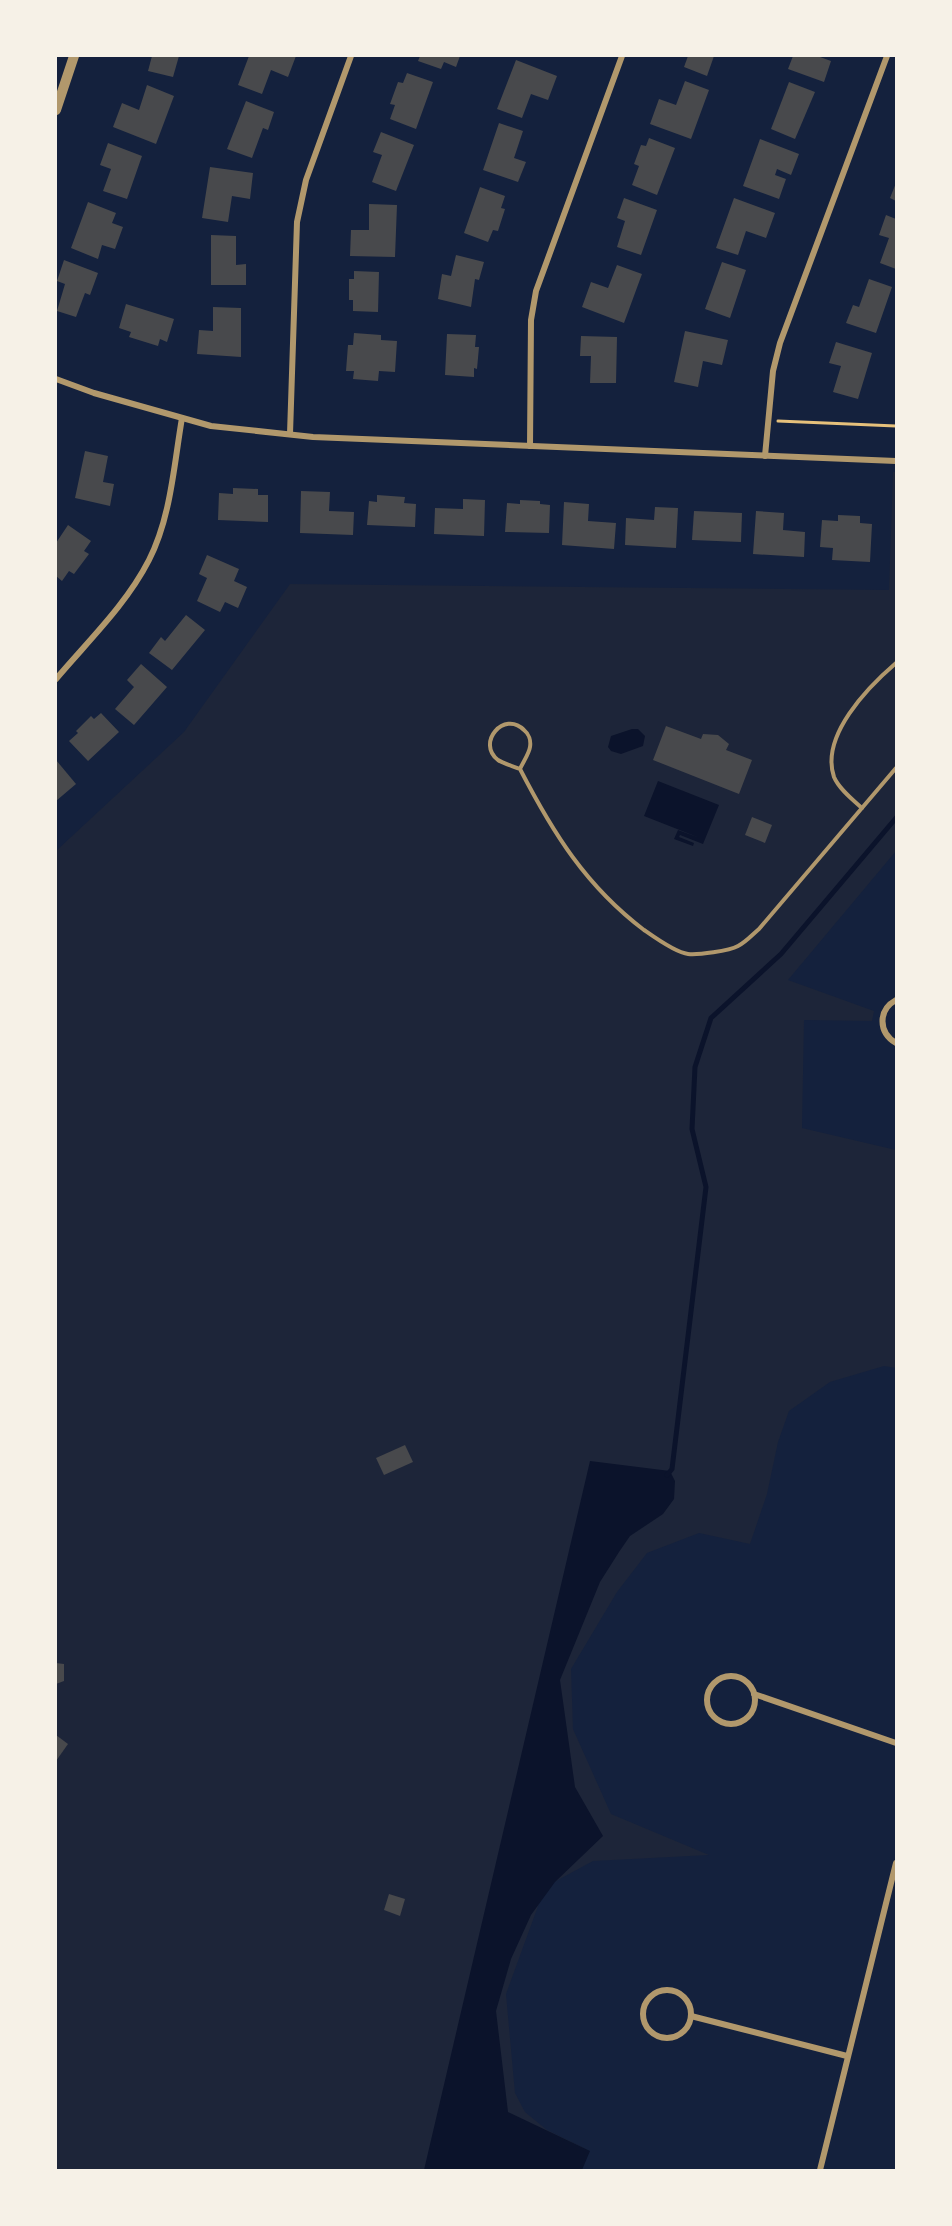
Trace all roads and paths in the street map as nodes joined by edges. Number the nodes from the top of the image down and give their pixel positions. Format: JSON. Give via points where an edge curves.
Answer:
{"nodes":[{"id":1,"x":74,"y":56,"type":"edge"},
{"id":2,"x":351,"y":56,"type":"edge"},
{"id":3,"x":622,"y":56,"type":"edge"},
{"id":4,"x":887,"y":56,"type":"edge"},
{"id":5,"x":56,"y":110,"type":"edge"},
{"id":6,"x":56,"y":379,"type":"edge"},
{"id":7,"x":182,"y":417,"type":"junction"},
{"id":8,"x":768,"y":421,"type":"junction"},
{"id":9,"x":897,"y":426,"type":"edge"},
{"id":10,"x":290,"y":434,"type":"junction"},
{"id":11,"x":530,"y":446,"type":"junction"},
{"id":12,"x":765,"y":456,"type":"junction"},
{"id":13,"x":897,"y":461,"type":"edge"},
{"id":14,"x":897,"y":663,"type":"edge"},
{"id":15,"x":56,"y":679,"type":"edge"},
{"id":16,"x":520,"y":768,"type":"junction"},
{"id":17,"x":897,"y":768,"type":"edge"},
{"id":18,"x":862,"y":808,"type":"junction"},
{"id":19,"x":897,"y":1000,"type":"edge"},
{"id":20,"x":897,"y":1043,"type":"edge"},
{"id":21,"x":754,"y":1694,"type":"junction"},
{"id":22,"x":897,"y":1743,"type":"edge"},
{"id":23,"x":897,"y":1863,"type":"edge"},
{"id":24,"x":691,"y":2016,"type":"junction"},
{"id":25,"x":847,"y":2056,"type":"junction"},
{"id":26,"x":820,"y":2170,"type":"edge"}],
"edges":[{"from":1,"to":5,"type":"street"},
{"from":2,"to":10,"type":"street","via":[[306,180],[297,222]]},
{"from":3,"to":11,"type":"street","via":[[536,291],[531,320]]},
{"from":4,"to":8,"type":"street","via":[[780,343]]},
{"from":6,"to":7,"type":"street"},
{"from":7,"to":10,"type":"street","via":[[211,426]]},
{"from":7,"to":15,"type":"street","via":[[164,521],[150,559],[126,598]]},
{"from":8,"to":9,"type":"path"},
{"from":8,"to":12,"type":"street"},
{"from":10,"to":11,"type":"street"},
{"from":11,"to":12,"type":"street"},
{"from":12,"to":13,"type":"street"},
{"from":14,"to":18,"type":"lane","via":[[868,690],[846,718],[836,740],[832,762],[835,778]]},
{"from":16,"to":16,"type":"lane","via":[[530,746],[529,737],[516,724],[502,725],[492,734],[490,748],[498,760]]},
{"from":16,"to":18,"type":"lane","via":[[558,839],[599,891],[656,939],[687,954],[738,946],[759,929]]},
{"from":17,"to":18,"type":"lane"},
{"from":19,"to":20,"type":"street","via":[[886,1009],[882,1024]]},
{"from":21,"to":21,"type":"street","via":[[745,1681],[730,1676],[722,1678],[708,1695],[709,1710],[727,1724],[742,1721],[753,1710]]},
{"from":21,"to":22,"type":"street"},
{"from":23,"to":25,"type":"street"},
{"from":24,"to":24,"type":"street","via":[[687,2001],[674,1991],[658,1992],[644,2009],[650,2030],[663,2037],[678,2035]]},
{"from":24,"to":25,"type":"street"},
{"from":25,"to":26,"type":"street"}]}
